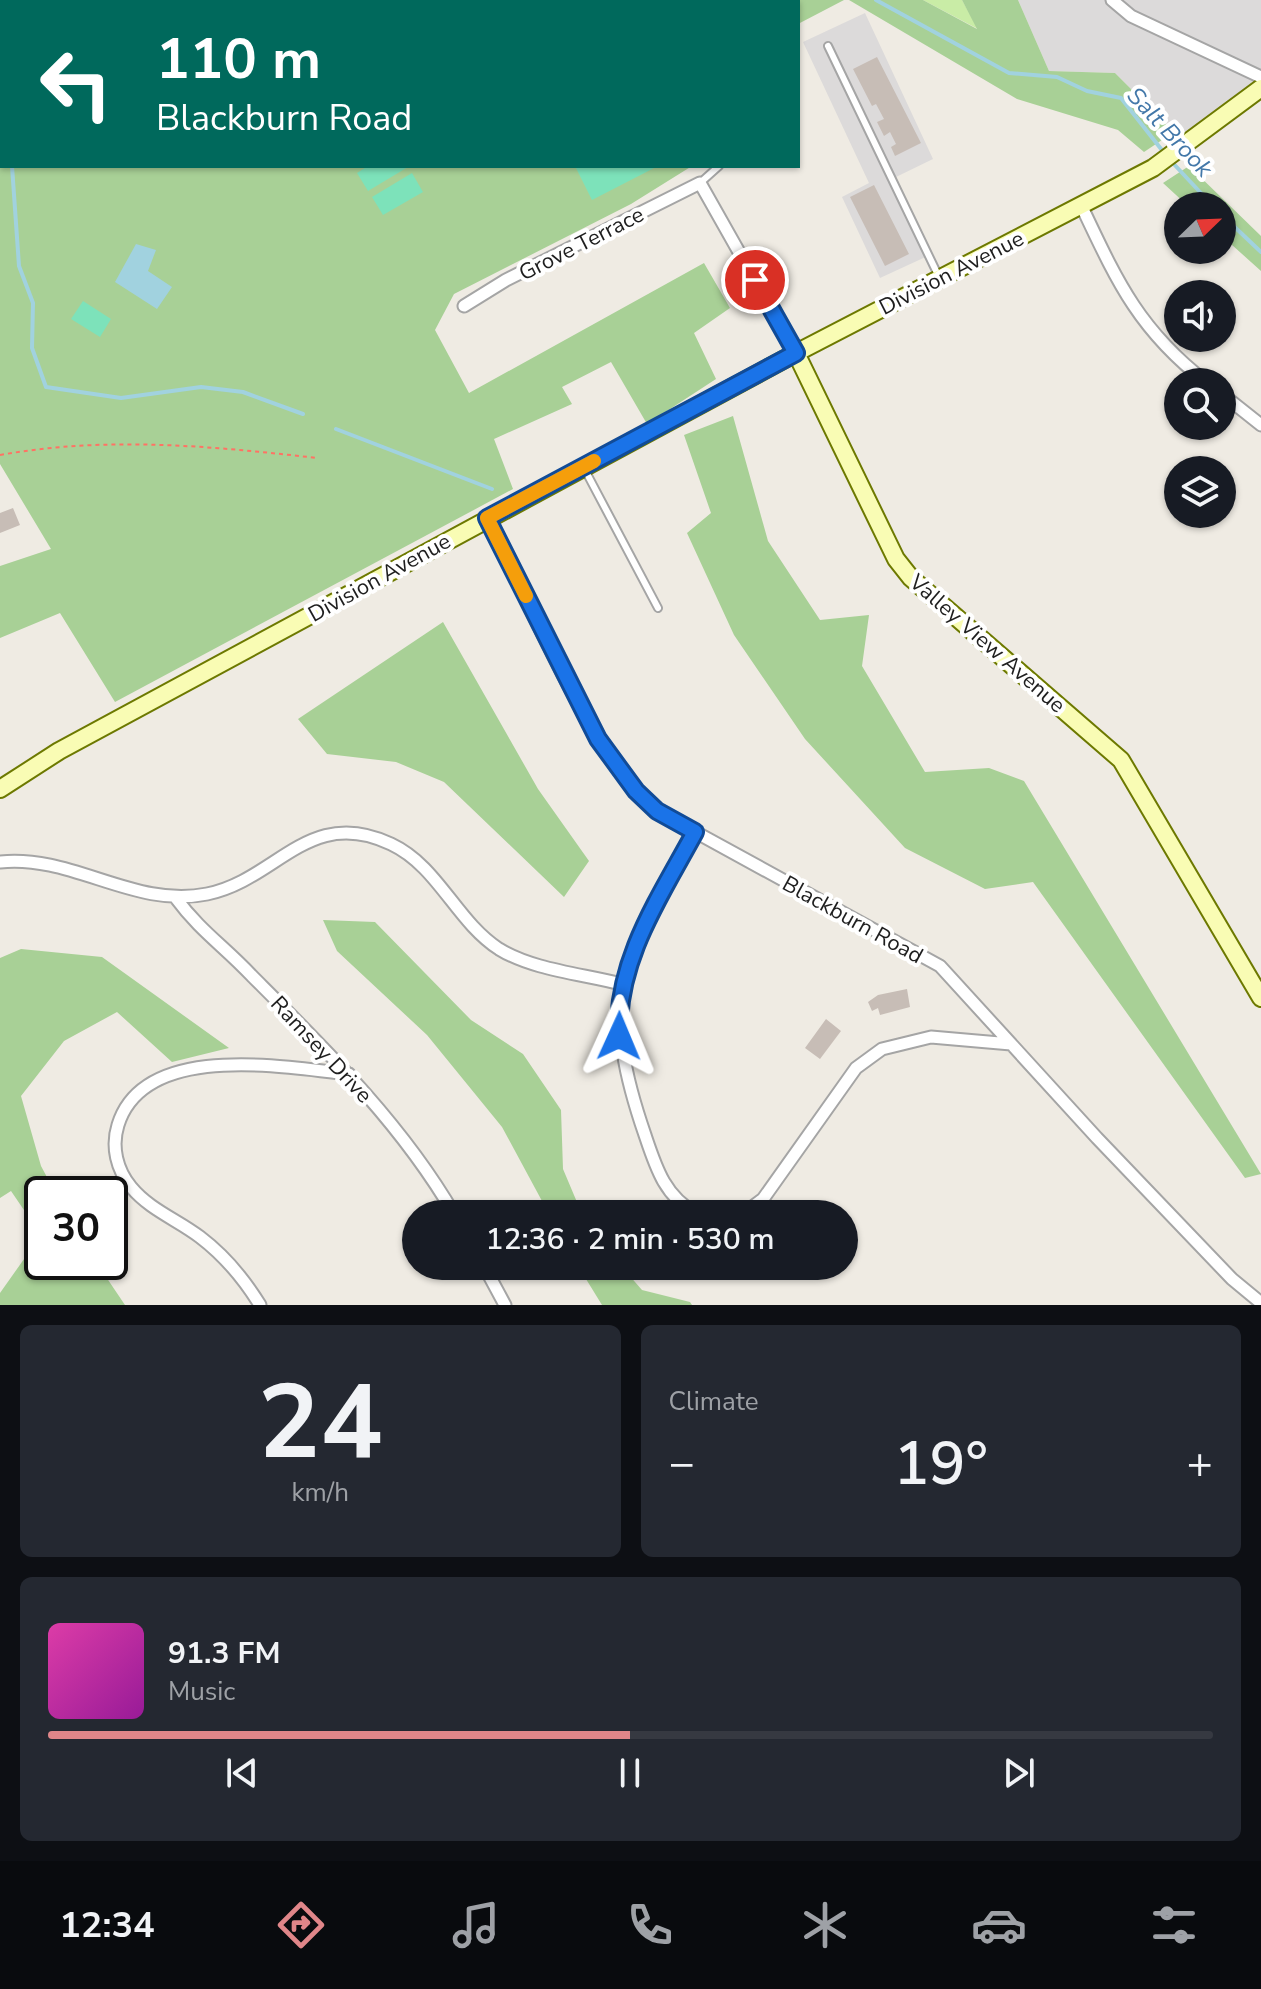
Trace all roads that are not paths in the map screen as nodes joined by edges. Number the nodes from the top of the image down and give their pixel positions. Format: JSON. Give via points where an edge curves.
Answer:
{"nodes":[{"id":1,"x":1112,"y":0,"type":"edge"},
{"id":2,"x":828,"y":46,"type":"dead end"},
{"id":3,"x":1261,"y":77,"type":"edge"},
{"id":4,"x":1261,"y":88,"type":"edge"},
{"id":5,"x":717,"y":168,"type":"edge"},
{"id":6,"x":700,"y":183,"type":"junction"},
{"id":7,"x":1081,"y":205,"type":"junction"},
{"id":8,"x":940,"y":278,"type":"junction"},
{"id":9,"x":464,"y":306,"type":"dead end"},
{"id":10,"x":796,"y":353,"type":"junction"},
{"id":11,"x":1190,"y":368,"type":"edge"},
{"id":12,"x":1236,"y":405,"type":"edge"},
{"id":13,"x":1261,"y":425,"type":"edge"},
{"id":14,"x":584,"y":466,"type":"junction"},
{"id":15,"x":487,"y":518,"type":"junction"},
{"id":16,"x":658,"y":608,"type":"dead end"},
{"id":17,"x":0,"y":789,"type":"edge"},
{"id":18,"x":695,"y":832,"type":"junction"},
{"id":19,"x":0,"y":862,"type":"edge"},
{"id":20,"x":175,"y":897,"type":"junction"},
{"id":21,"x":621,"y":984,"type":"junction"},
{"id":22,"x":1261,"y":998,"type":"edge"},
{"id":23,"x":1011,"y":1044,"type":"junction"},
{"id":24,"x":349,"y":1074,"type":"junction"},
{"id":25,"x":445,"y":1200,"type":"edge"},
{"id":26,"x":678,"y":1200,"type":"edge"},
{"id":27,"x":762,"y":1200,"type":"edge"},
{"id":28,"x":492,"y":1280,"type":"edge"},
{"id":29,"x":1261,"y":1303,"type":"edge"},
{"id":30,"x":260,"y":1305,"type":"edge"},
{"id":31,"x":505,"y":1305,"type":"edge"}],
"edges":[{"from":1,"to":3,"type":"street","via":[[1131,16]]},
{"from":2,"to":8,"type":"lane"},
{"from":4,"to":7,"type":"street","name":"Division Avenue","via":[[1153,168]]},
{"from":5,"to":6,"type":"lane"},
{"from":6,"to":9,"type":"street","name":"Grove Terrace"},
{"from":6,"to":10,"type":"street","name":"Valley View Avenue"},
{"from":7,"to":8,"type":"street","name":"Division Avenue"},
{"from":7,"to":11,"type":"street","via":[[1138,315]]},
{"from":8,"to":10,"type":"street","name":"Division Avenue"},
{"from":10,"to":14,"type":"street","name":"Division Avenue"},
{"from":10,"to":22,"type":"street","name":"Valley View Avenue","via":[[896,559],[911,578],[1121,760]]},
{"from":12,"to":13,"type":"street"},
{"from":14,"to":15,"type":"street","name":"Division Avenue"},
{"from":14,"to":16,"type":"lane"},
{"from":15,"to":17,"type":"street","name":"Division Avenue","via":[[59,751]]},
{"from":15,"to":18,"type":"street","name":"Blackburn Road","via":[[598,739],[647,801]]},
{"from":18,"to":21,"type":"street","via":[[633,949]]},
{"from":18,"to":23,"type":"street","name":"Blackburn Road","via":[[940,966]]},
{"from":19,"to":20,"type":"street","via":[[43,863],[146,894]]},
{"from":20,"to":21,"type":"street","via":[[209,894],[241,882],[299,843],[330,833],[363,835],[391,844],[421,864],[498,948],[519,959]]},
{"from":20,"to":24,"type":"street","name":"Ramsey Drive","via":[[198,929],[245,968]]},
{"from":21,"to":26,"type":"street","via":[[619,1036],[630,1090],[660,1178]]},
{"from":23,"to":27,"type":"street","via":[[931,1037],[882,1049],[856,1068]]},
{"from":23,"to":29,"type":"street","name":"Blackburn Road","via":[[1232,1279]]},
{"from":24,"to":25,"type":"street","name":"Ramsey Drive","via":[[400,1134]]},
{"from":24,"to":30,"type":"street","via":[[273,1065],[196,1068],[144,1088],[120,1118],[115,1150],[124,1178],[146,1201],[231,1264]]},
{"from":28,"to":31,"type":"street"}]}
